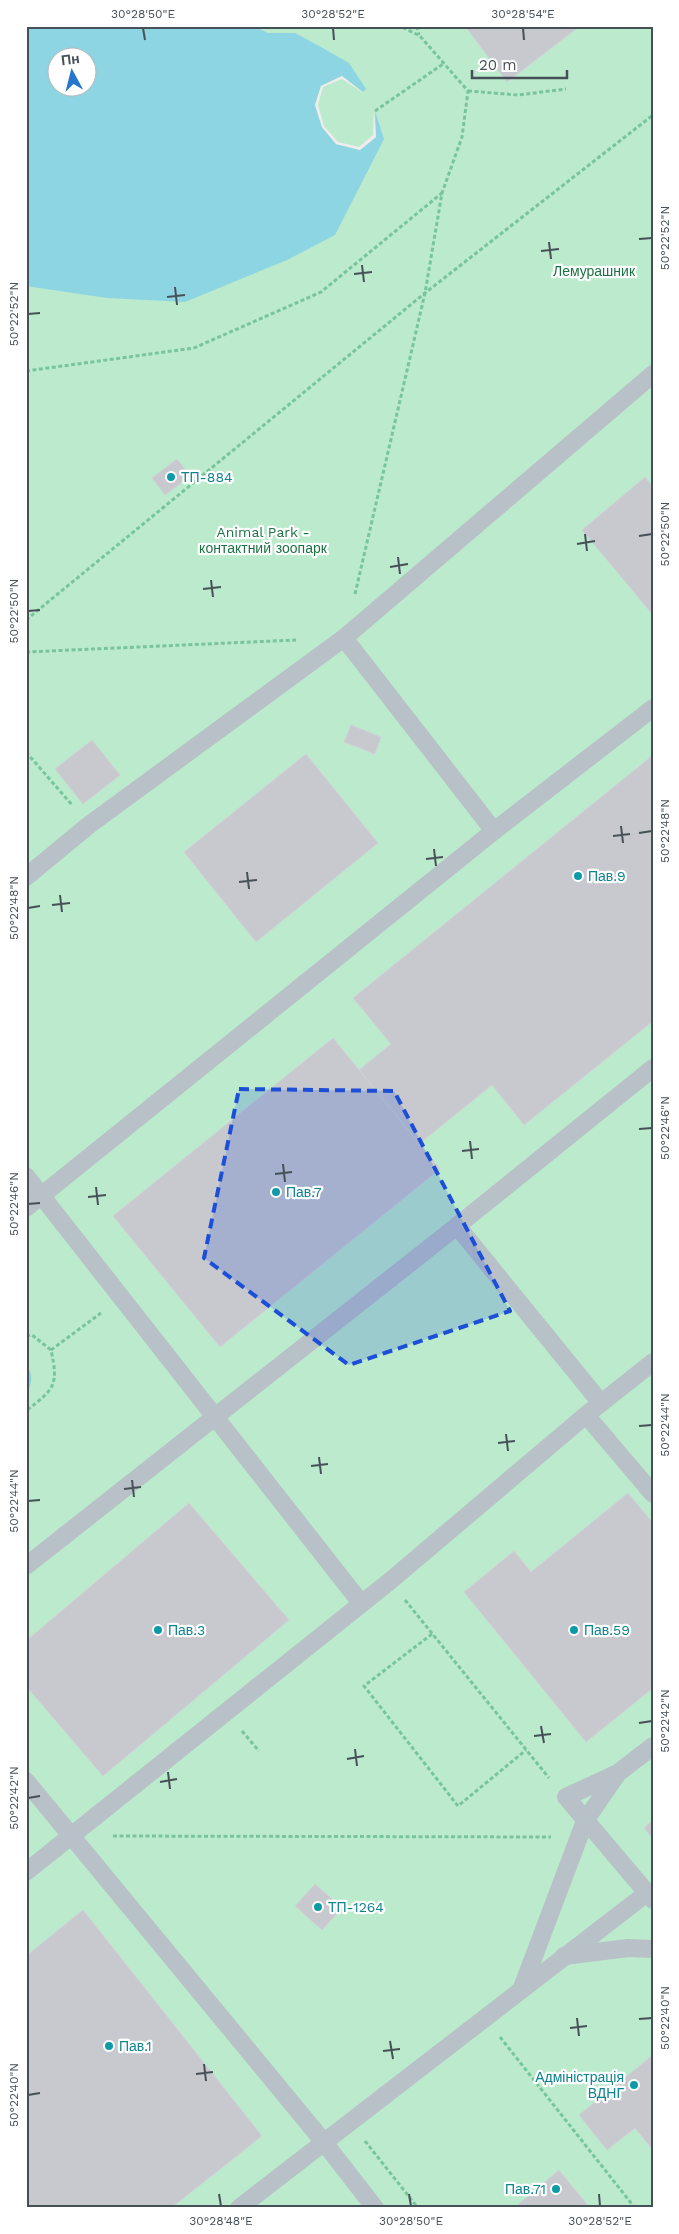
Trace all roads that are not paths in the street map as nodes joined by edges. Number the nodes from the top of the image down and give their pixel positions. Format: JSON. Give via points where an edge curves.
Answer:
{"nodes":[{"id":1,"x":653,"y":374,"type":"edge"},
{"id":2,"x":344,"y":638,"type":"junction"},
{"id":3,"x":653,"y":708,"type":"edge"},
{"id":4,"x":494,"y":831,"type":"junction"},
{"id":5,"x":26,"y":877,"type":"edge"},
{"id":6,"x":653,"y":1068,"type":"edge"},
{"id":7,"x":26,"y":1176,"type":"edge"},
{"id":8,"x":41,"y":1196,"type":"junction"},
{"id":9,"x":26,"y":1208,"type":"edge"},
{"id":10,"x":457,"y":1226,"type":"junction"},
{"id":11,"x":653,"y":1362,"type":"edge"},
{"id":12,"x":601,"y":1403,"type":"junction"},
{"id":13,"x":586,"y":1415,"type":"junction"},
{"id":14,"x":215,"y":1417,"type":"junction"},
{"id":15,"x":653,"y":1494,"type":"edge"},
{"id":16,"x":26,"y":1566,"type":"edge"},
{"id":17,"x":361,"y":1603,"type":"junction"},
{"id":18,"x":653,"y":1746,"type":"edge"},
{"id":19,"x":618,"y":1773,"type":"junction"},
{"id":20,"x":26,"y":1781,"type":"edge"},
{"id":21,"x":582,"y":1829,"type":"junction"},
{"id":22,"x":72,"y":1836,"type":"junction"},
{"id":23,"x":26,"y":1872,"type":"edge"},
{"id":24,"x":650,"y":1897,"type":"edge"},
{"id":25,"x":653,"y":1950,"type":"edge"},
{"id":26,"x":564,"y":1956,"type":"junction"},
{"id":27,"x":522,"y":1988,"type":"junction"},
{"id":28,"x":323,"y":2141,"type":"junction"},
{"id":29,"x":239,"y":2208,"type":"edge"},
{"id":30,"x":375,"y":2208,"type":"edge"}],
"edges":[{"from":1,"to":2,"type":"lane"},
{"from":2,"to":4,"type":"lane"},
{"from":2,"to":5,"type":"lane","via":[[89,825]]},
{"from":3,"to":4,"type":"lane"},
{"from":4,"to":8,"type":"lane"},
{"from":6,"to":10,"type":"lane"},
{"from":7,"to":8,"type":"lane"},
{"from":8,"to":9,"type":"lane"},
{"from":8,"to":14,"type":"lane"},
{"from":10,"to":12,"type":"lane"},
{"from":10,"to":14,"type":"lane"},
{"from":11,"to":12,"type":"lane"},
{"from":12,"to":13,"type":"lane"},
{"from":13,"to":15,"type":"lane"},
{"from":13,"to":17,"type":"lane"},
{"from":14,"to":16,"type":"lane"},
{"from":14,"to":17,"type":"lane"},
{"from":17,"to":22,"type":"lane"},
{"from":18,"to":19,"type":"lane"},
{"from":19,"to":21,"type":"lane"},
{"from":19,"to":21,"type":"lane","via":[[566,1797]]},
{"from":20,"to":22,"type":"lane"},
{"from":21,"to":24,"type":"lane"},
{"from":21,"to":27,"type":"lane"},
{"from":22,"to":23,"type":"lane"},
{"from":22,"to":28,"type":"lane"},
{"from":24,"to":26,"type":"lane"},
{"from":25,"to":26,"type":"lane","via":[[628,1948]]},
{"from":26,"to":27,"type":"lane"},
{"from":27,"to":28,"type":"lane"},
{"from":28,"to":29,"type":"lane"},
{"from":28,"to":30,"type":"lane"}]}
